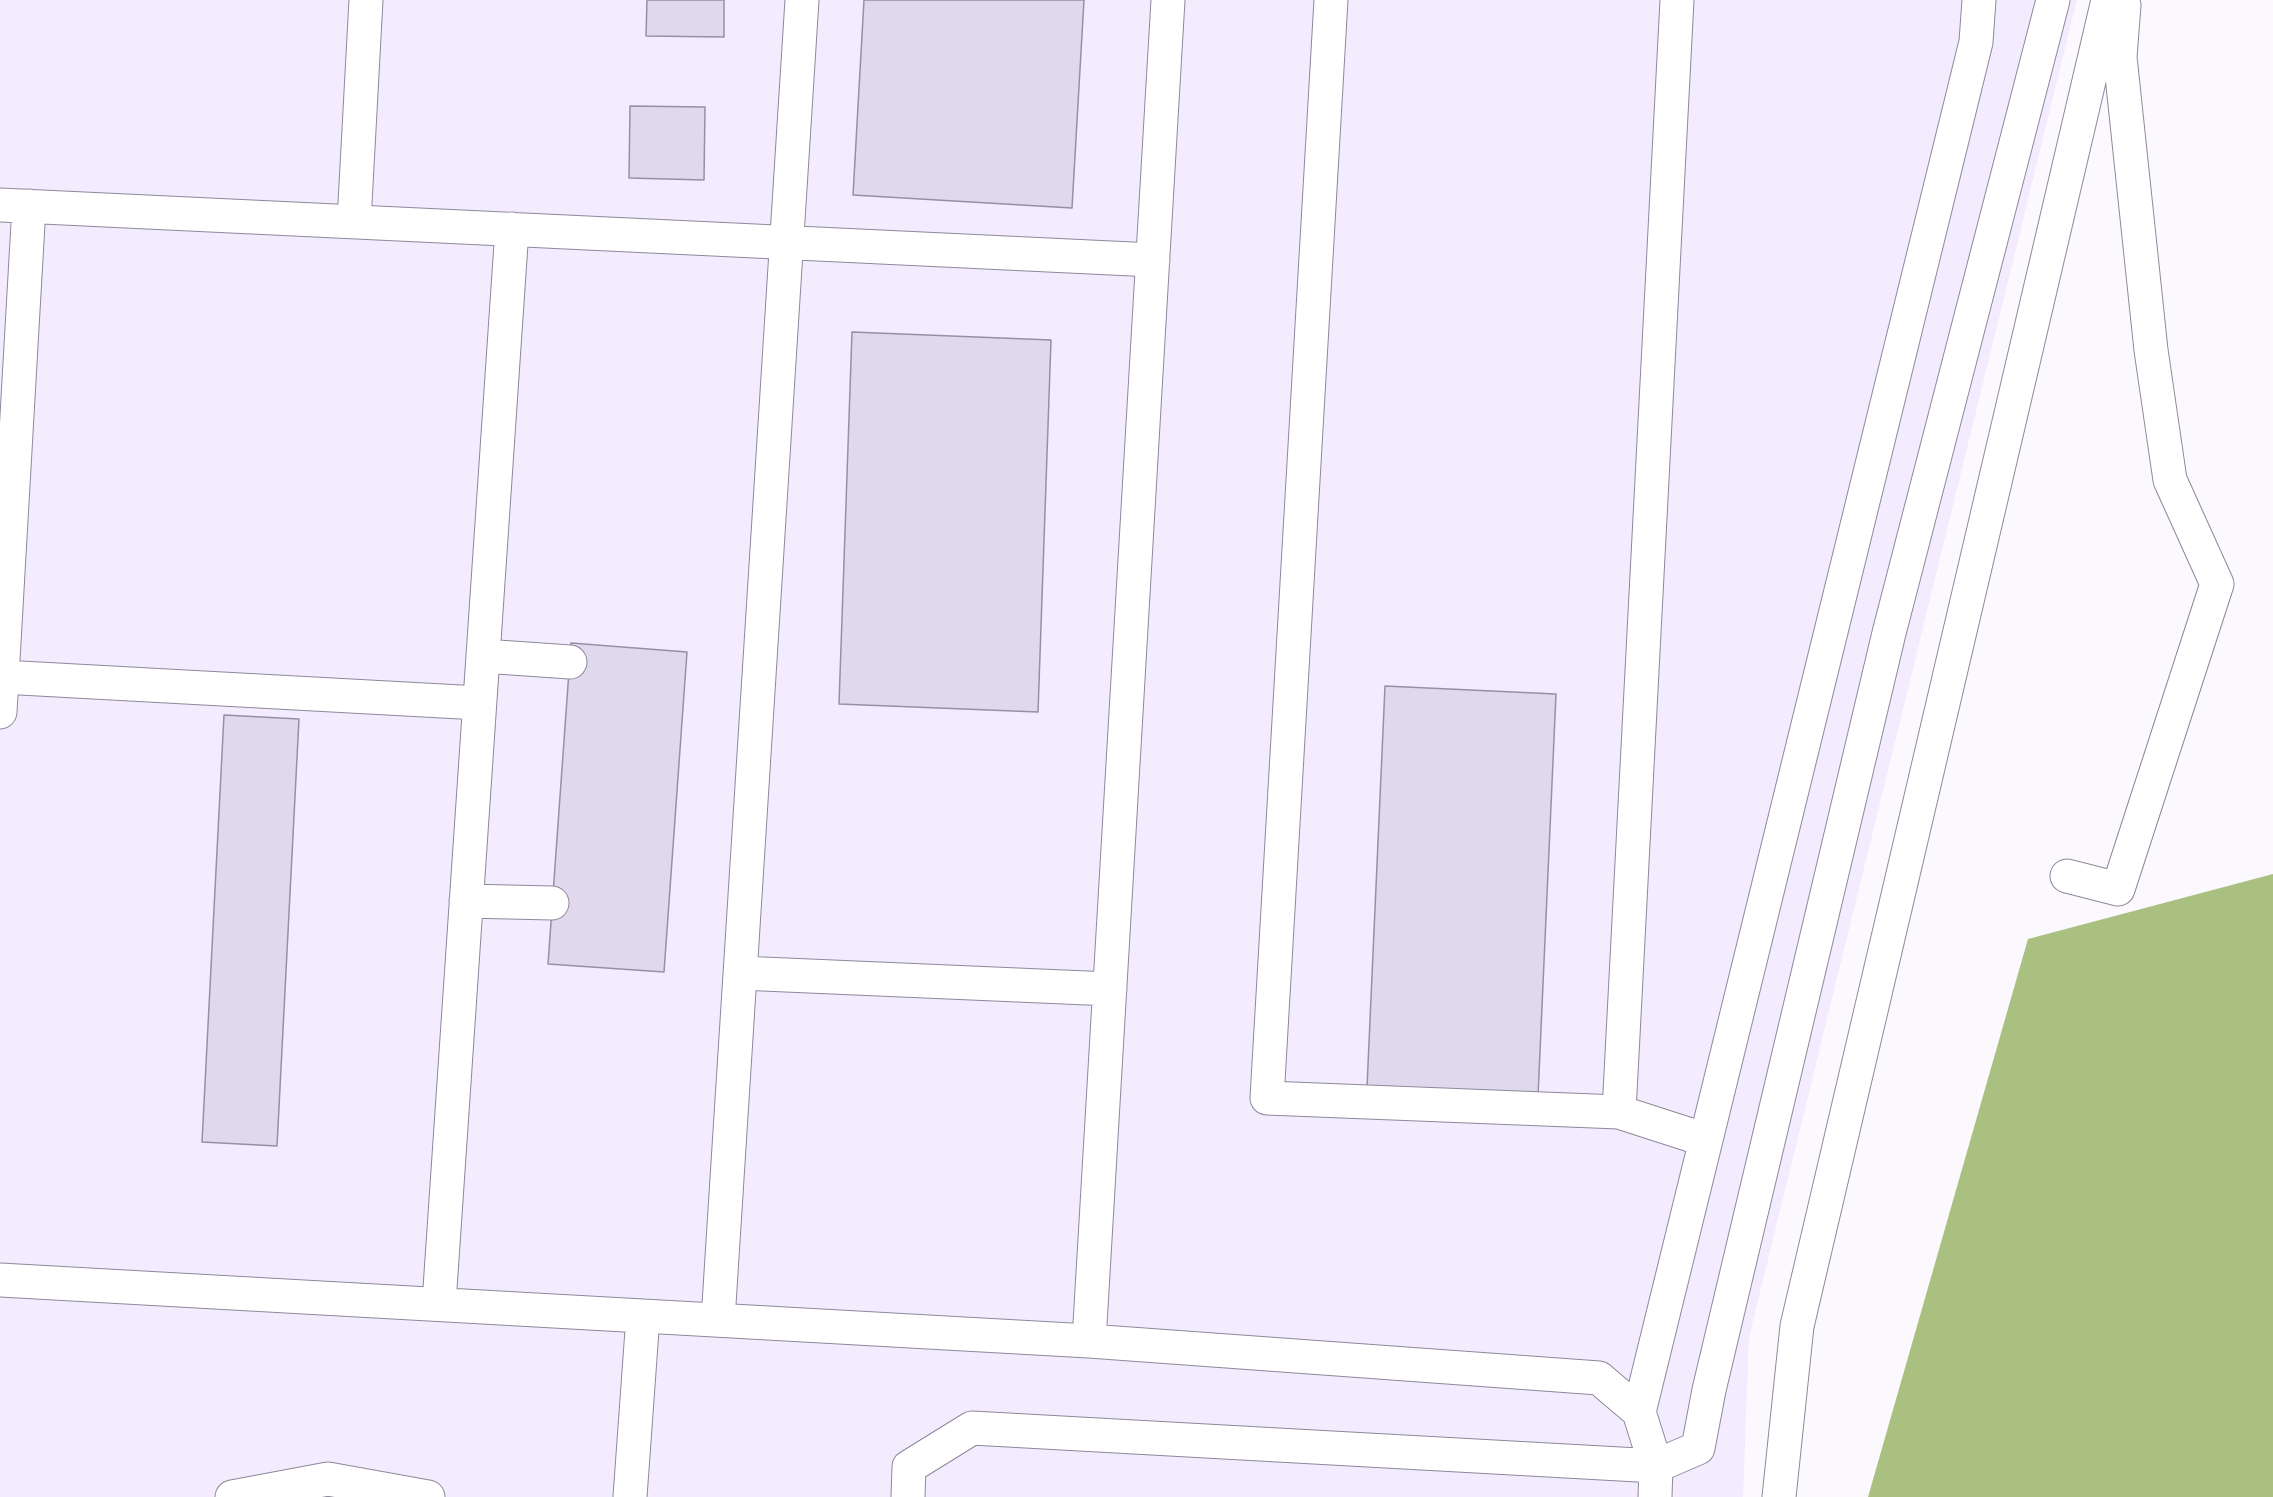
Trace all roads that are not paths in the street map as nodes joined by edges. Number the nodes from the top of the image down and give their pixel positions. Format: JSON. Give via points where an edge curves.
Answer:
{"nodes":[{"id":1,"x":366,"y":0,"type":"edge"},
{"id":2,"x":802,"y":0,"type":"edge"},
{"id":3,"x":1168,"y":0,"type":"edge"},
{"id":4,"x":1331,"y":0,"type":"edge"},
{"id":5,"x":1677,"y":0,"type":"edge"},
{"id":6,"x":1979,"y":0,"type":"edge"},
{"id":7,"x":2053,"y":0,"type":"edge"},
{"id":8,"x":2108,"y":0,"type":"edge"},
{"id":9,"x":2124,"y":0,"type":"edge"},
{"id":10,"x":14,"y":206,"type":"edge"},
{"id":11,"x":354,"y":222,"type":"junction"},
{"id":12,"x":512,"y":230,"type":"junction"},
{"id":13,"x":786,"y":243,"type":"junction"},
{"id":14,"x":1153,"y":260,"type":"junction"},
{"id":15,"x":483,"y":656,"type":"junction"},
{"id":16,"x":570,"y":662,"type":"dead end"},
{"id":17,"x":2,"y":677,"type":"junction"},
{"id":18,"x":480,"y":703,"type":"junction"},
{"id":19,"x":0,"y":712,"type":"edge"},
{"id":20,"x":2067,"y":876,"type":"dead end"},
{"id":21,"x":466,"y":901,"type":"junction"},
{"id":22,"x":552,"y":903,"type":"dead end"},
{"id":23,"x":740,"y":973,"type":"junction"},
{"id":24,"x":1110,"y":989,"type":"junction"},
{"id":25,"x":1618,"y":1112,"type":"junction"},
{"id":26,"x":1706,"y":1140,"type":"junction"},
{"id":27,"x":0,"y":1280,"type":"edge"},
{"id":28,"x":439,"y":1303,"type":"junction"},
{"id":29,"x":643,"y":1316,"type":"junction"},
{"id":30,"x":718,"y":1320,"type":"junction"},
{"id":31,"x":1089,"y":1341,"type":"junction"},
{"id":32,"x":1639,"y":1412,"type":"junction"},
{"id":33,"x":1656,"y":1482,"type":"edge"},
{"id":34,"x":232,"y":1497,"type":"edge"},
{"id":35,"x":428,"y":1497,"type":"edge"},
{"id":36,"x":630,"y":1497,"type":"edge"},
{"id":37,"x":908,"y":1497,"type":"edge"},
{"id":38,"x":1779,"y":1497,"type":"edge"}],
"edges":[{"from":1,"to":11,"type":"street"},
{"from":2,"to":13,"type":"street"},
{"from":3,"to":14,"type":"street"},
{"from":4,"to":25,"type":"street","via":[[1267,1098]]},
{"from":5,"to":25,"type":"street"},
{"from":6,"to":26,"type":"street","via":[[1976,42]]},
{"from":7,"to":33,"type":"street","via":[[1889,633],[1698,1448]]},
{"from":8,"to":38,"type":"street","via":[[1797,1326]]},
{"from":9,"to":20,"type":"street","via":[[2120,57],[2151,350],[2170,480],[2217,584],[2118,889]]},
{"from":10,"to":11,"type":"street"},
{"from":10,"to":17,"type":"street"},
{"from":11,"to":12,"type":"street"},
{"from":12,"to":13,"type":"street"},
{"from":12,"to":15,"type":"street"},
{"from":13,"to":14,"type":"street"},
{"from":13,"to":23,"type":"street"},
{"from":14,"to":24,"type":"street"},
{"from":15,"to":16,"type":"street"},
{"from":15,"to":18,"type":"street"},
{"from":17,"to":18,"type":"street"},
{"from":17,"to":19,"type":"street"},
{"from":18,"to":21,"type":"street"},
{"from":21,"to":22,"type":"street"},
{"from":21,"to":28,"type":"street"},
{"from":23,"to":24,"type":"street"},
{"from":23,"to":30,"type":"street"},
{"from":24,"to":31,"type":"street"},
{"from":25,"to":26,"type":"street"},
{"from":26,"to":32,"type":"street"},
{"from":27,"to":28,"type":"street"},
{"from":28,"to":29,"type":"street"},
{"from":29,"to":30,"type":"street"},
{"from":29,"to":36,"type":"street"},
{"from":30,"to":31,"type":"street"},
{"from":31,"to":32,"type":"street","via":[[1599,1378]]},
{"from":32,"to":33,"type":"street"},
{"from":33,"to":37,"type":"street","via":[[972,1428],[909,1467]]},
{"from":34,"to":35,"type":"street","via":[[328,1479]]}]}
